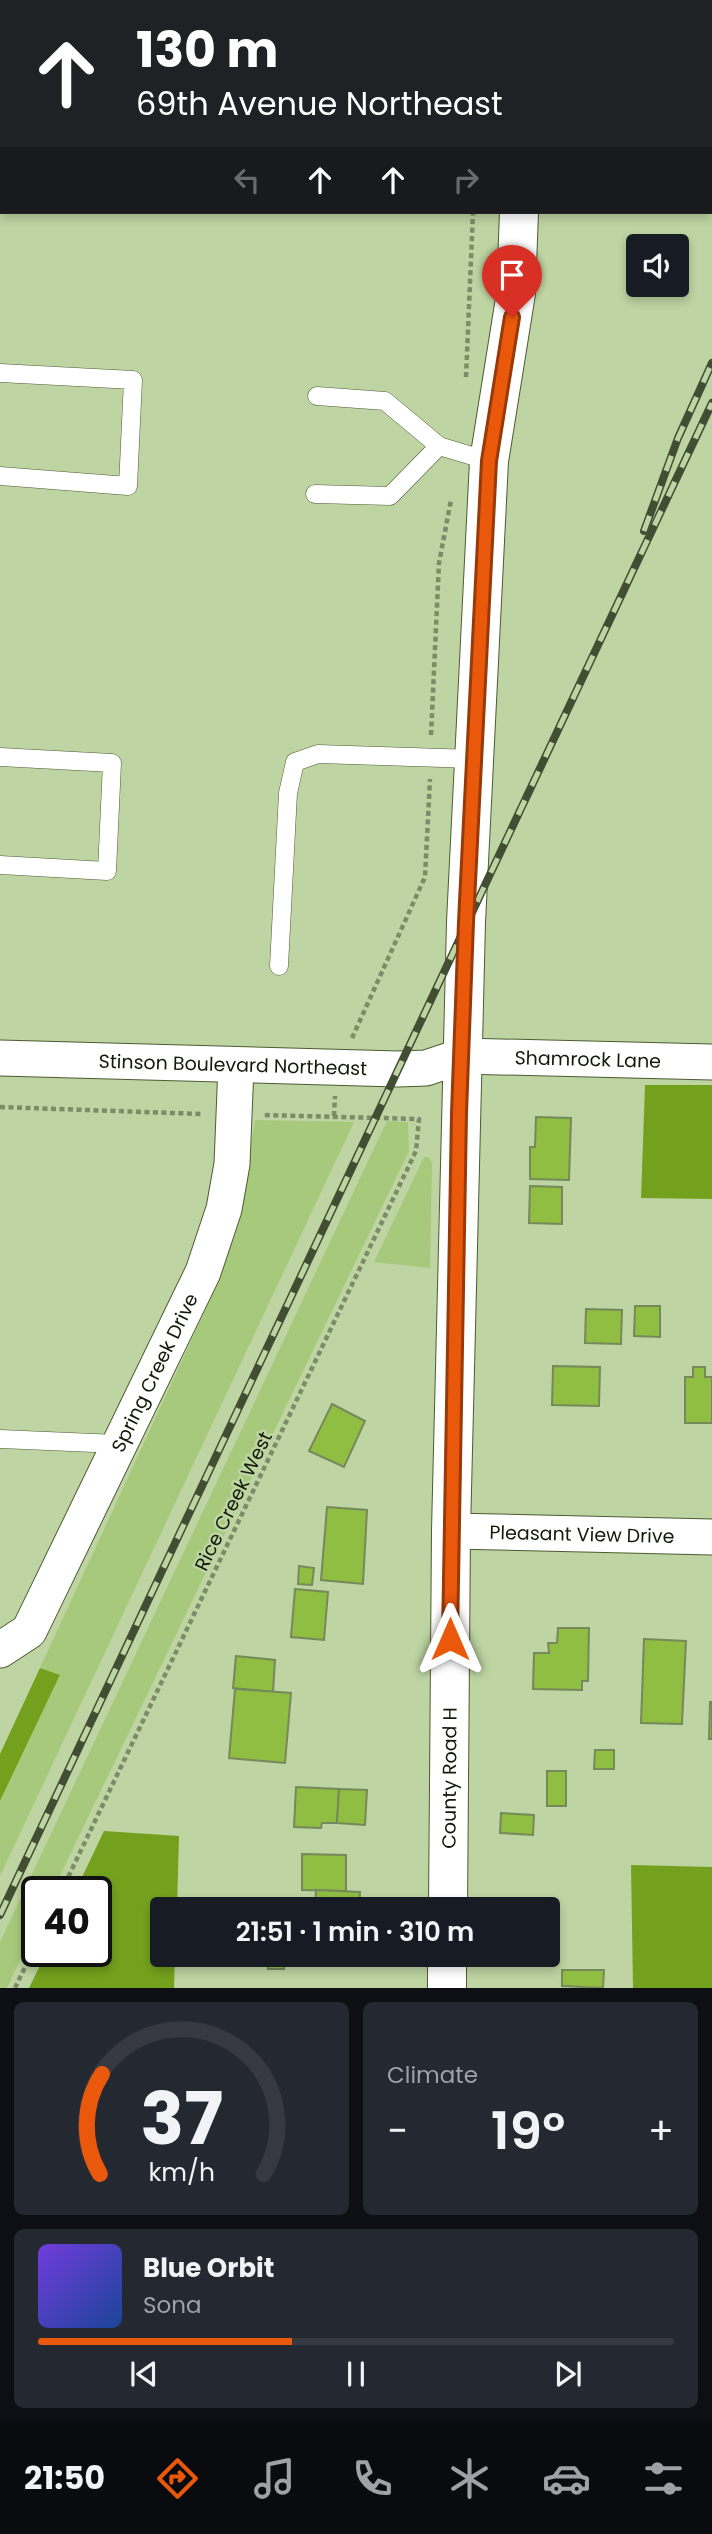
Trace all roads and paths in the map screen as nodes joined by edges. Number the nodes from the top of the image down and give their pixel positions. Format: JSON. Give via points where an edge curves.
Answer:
{"nodes":[{"id":1,"x":519,"y":214,"type":"edge"},
{"id":2,"x":0,"y":373,"type":"edge"},
{"id":3,"x":317,"y":396,"type":"dead end"},
{"id":4,"x":439,"y":446,"type":"junction"},
{"id":5,"x":489,"y":461,"type":"junction"},
{"id":6,"x":0,"y":476,"type":"edge"},
{"id":7,"x":315,"y":494,"type":"dead end"},
{"id":8,"x":0,"y":757,"type":"edge"},
{"id":9,"x":474,"y":759,"type":"junction"},
{"id":10,"x":430,"y":778,"type":"dead end"},
{"id":11,"x":0,"y":865,"type":"edge"},
{"id":12,"x":279,"y":966,"type":"dead end"},
{"id":13,"x":349,"y":1045,"type":"dead end"},
{"id":14,"x":462,"y":1056,"type":"junction"},
{"id":15,"x":0,"y":1058,"type":"edge"},
{"id":16,"x":712,"y":1062,"type":"edge"},
{"id":17,"x":236,"y":1066,"type":"junction"},
{"id":18,"x":0,"y":1107,"type":"edge"},
{"id":19,"x":208,"y":1114,"type":"dead end"},
{"id":20,"x":257,"y":1115,"type":"dead end"},
{"id":21,"x":0,"y":1440,"type":"edge"},
{"id":22,"x":118,"y":1444,"type":"junction"},
{"id":23,"x":451,"y":1531,"type":"junction"},
{"id":24,"x":712,"y":1537,"type":"edge"},
{"id":25,"x":0,"y":1650,"type":"edge"},
{"id":26,"x":69,"y":1876,"type":"edge"},
{"id":27,"x":448,"y":1897,"type":"edge"},
{"id":28,"x":25,"y":1967,"type":"edge"},
{"id":29,"x":447,"y":1967,"type":"edge"},
{"id":30,"x":15,"y":1988,"type":"edge"},
{"id":31,"x":447,"y":1988,"type":"edge"}],
"edges":[{"from":1,"to":5,"type":"street","name":"County Road H","via":[[516,293]]},
{"from":2,"to":6,"type":"lane","via":[[133,380],[128,486]]},
{"from":3,"to":4,"type":"lane","via":[[385,401]]},
{"from":4,"to":5,"type":"lane"},
{"from":4,"to":7,"type":"lane","via":[[390,496]]},
{"from":5,"to":9,"type":"street","name":"County Road H"},
{"from":8,"to":11,"type":"lane","via":[[112,763],[107,871]]},
{"from":9,"to":12,"type":"lane","via":[[318,754],[295,762],[288,793]]},
{"from":9,"to":14,"type":"street","name":"County Road H"},
{"from":10,"to":13,"type":"path","via":[[425,877]]},
{"from":14,"to":16,"type":"street","name":"Shamrock Lane"},
{"from":14,"to":17,"type":"street","name":"Stinson Boulevard Northeast","via":[[426,1068]]},
{"from":14,"to":23,"type":"street","name":"County Road H"},
{"from":15,"to":17,"type":"street","name":"Stinson Boulevard Northeast"},
{"from":17,"to":22,"type":"street","name":"Spring Creek Drive","via":[[232,1164],[224,1209],[177,1330]]},
{"from":18,"to":19,"type":"path"},
{"from":20,"to":26,"type":"path","name":"Rice Creek West","via":[[419,1119],[416,1151]]},
{"from":21,"to":22,"type":"lane"},
{"from":22,"to":25,"type":"street","name":"Spring Creek Drive","via":[[29,1631]]},
{"from":23,"to":24,"type":"street","name":"Pleasant View Drive"},
{"from":23,"to":27,"type":"street","name":"County Road H"},
{"from":28,"to":30,"type":"path"},
{"from":29,"to":31,"type":"street"}]}
